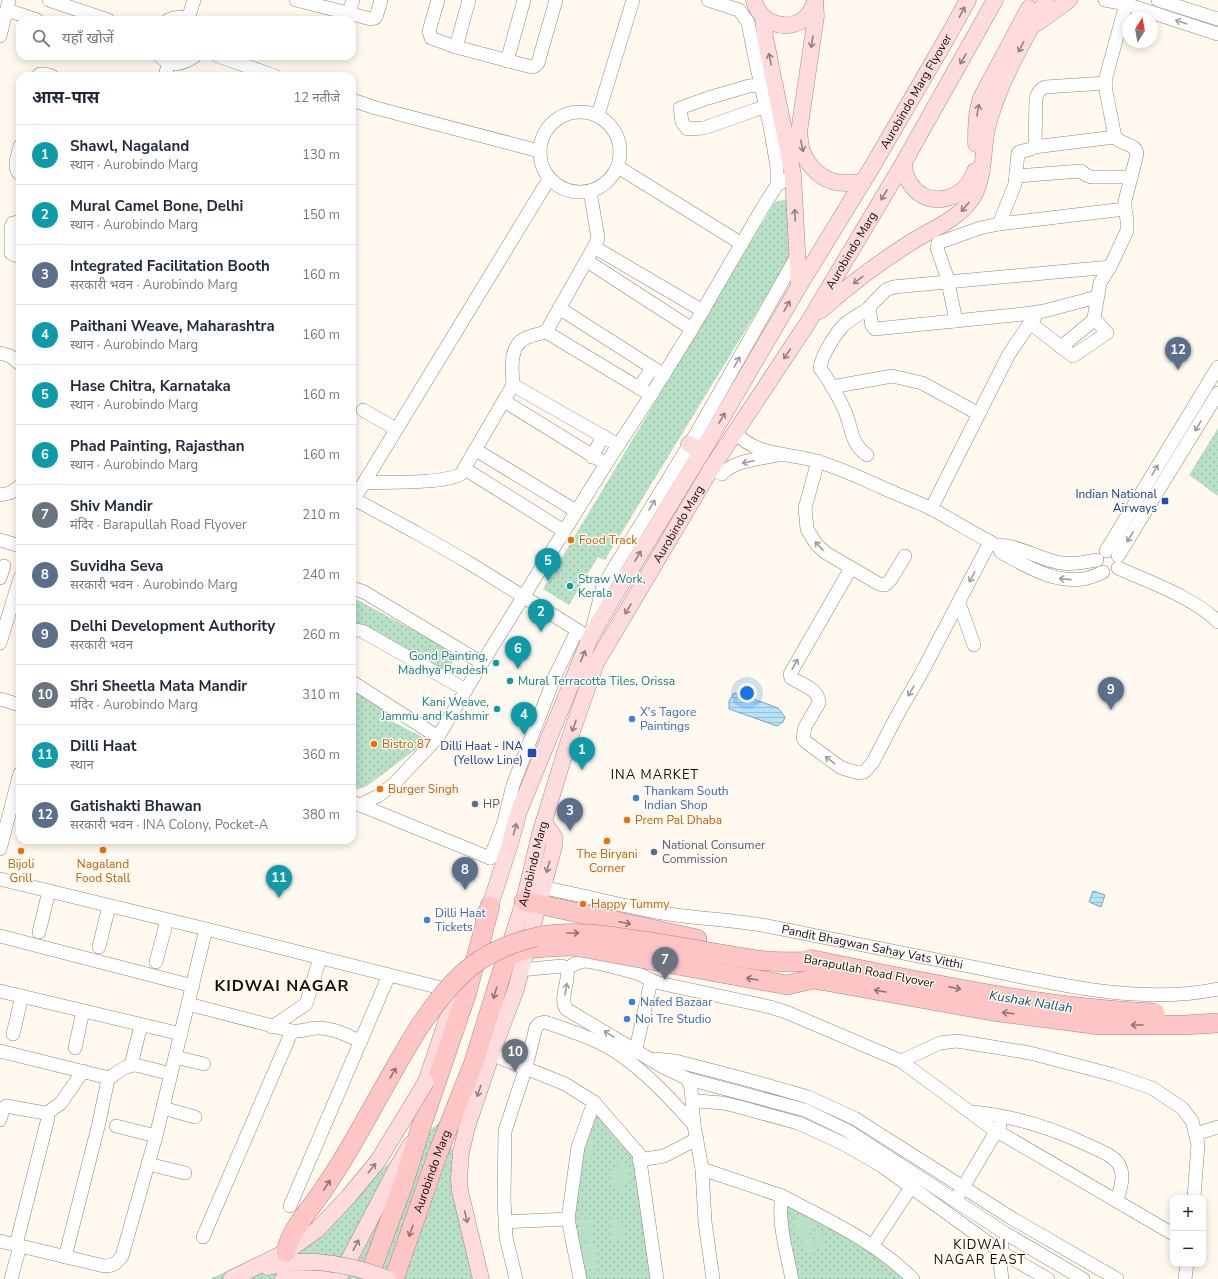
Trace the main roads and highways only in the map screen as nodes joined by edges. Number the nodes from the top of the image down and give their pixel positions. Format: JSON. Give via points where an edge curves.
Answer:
{"nodes":[{"id":1,"x":754,"y":0,"type":"edge"},
{"id":2,"x":968,"y":0,"type":"edge"},
{"id":3,"x":995,"y":0,"type":"edge"},
{"id":4,"x":1034,"y":0,"type":"edge"},
{"id":5,"x":1046,"y":0,"type":"edge"},
{"id":6,"x":1069,"y":0,"type":"edge"},
{"id":7,"x":815,"y":2,"type":"edge"},
{"id":8,"x":763,"y":17,"type":"junction"},
{"id":9,"x":1031,"y":27,"type":"junction"},
{"id":10,"x":802,"y":108,"type":"junction"},
{"id":11,"x":773,"y":109,"type":"junction"},
{"id":12,"x":904,"y":162,"type":"junction"},
{"id":13,"x":864,"y":182,"type":"junction"},
{"id":14,"x":799,"y":286,"type":"junction"},
{"id":15,"x":809,"y":321,"type":"junction"},
{"id":16,"x":533,"y":894,"type":"junction"},
{"id":17,"x":490,"y":906,"type":"junction"},
{"id":18,"x":526,"y":949,"type":"junction"},
{"id":19,"x":507,"y":956,"type":"junction"},
{"id":20,"x":821,"y":962,"type":"junction"},
{"id":21,"x":1218,"y":1012,"type":"edge"},
{"id":22,"x":1218,"y":1023,"type":"edge"},
{"id":23,"x":490,"y":1044,"type":"junction"},
{"id":24,"x":421,"y":1127,"type":"junction"},
{"id":25,"x":286,"y":1252,"type":"junction"},
{"id":26,"x":247,"y":1272,"type":"junction"},
{"id":27,"x":231,"y":1279,"type":"edge"},
{"id":28,"x":283,"y":1279,"type":"edge"},
{"id":29,"x":326,"y":1279,"type":"edge"},
{"id":30,"x":337,"y":1279,"type":"edge"},
{"id":31,"x":368,"y":1279,"type":"edge"},
{"id":32,"x":388,"y":1279,"type":"edge"},
{"id":33,"x":394,"y":1279,"type":"edge"},
{"id":34,"x":481,"y":1279,"type":"edge"}],
"edges":[{"from":1,"to":8,"type":"main road"},
{"from":13,"to":2,"type":"main road","name":"Aurobindo Marg Flyover","one_way":true},
{"from":3,"to":12,"type":"main road","name":"Aurobindo Marg Flyover","one_way":true},
{"from":12,"to":4,"type":"main road","one_way":true,"via":[[908,180],[917,191],[930,198],[949,198],[966,189],[975,172],[978,108],[981,98]]},
{"from":5,"to":9,"type":"main road"},
{"from":6,"to":9,"type":"main road"},
{"from":7,"to":8,"type":"main road","via":[[805,18],[788,26],[770,22]]},
{"from":7,"to":10,"type":"main road","one_way":true,"via":[[816,16]]},
{"from":11,"to":8,"type":"main road","one_way":true,"via":[[768,86]]},
{"from":9,"to":15,"type":"main road","one_way":true,"via":[[999,90],[990,115],[982,157],[982,173],[971,200],[960,213],[886,259]]},
{"from":10,"to":11,"type":"main road","via":[[796,115]]},
{"from":10,"to":13,"type":"main road","one_way":true,"via":[[799,132],[802,151],[811,166],[833,182]]},
{"from":14,"to":11,"type":"main road","one_way":true,"via":[[793,174]]},
{"from":12,"to":15,"type":"main road","name":"Aurobindo Marg","one_way":true},
{"from":13,"to":14,"type":"main road","name":"Aurobindo Marg"},
{"from":17,"to":14,"type":"main road","name":"Aurobindo Marg","one_way":true,"via":[[520,811],[583,635],[613,598],[696,448]]},
{"from":15,"to":16,"type":"main road","name":"Aurobindo Marg","one_way":true,"via":[[735,432],[716,471],[596,663],[568,742],[544,822]]},
{"from":16,"to":18,"type":"main road"},
{"from":16,"to":19,"type":"main road","name":"Aurobindo Marg"},
{"from":16,"to":20,"type":"highway","name":"Barapullah Road Flyover","one_way":true,"bridge":true,"via":[[560,909]]},
{"from":17,"to":24,"type":"highway","name":"Aurobindo Marg","via":[[467,992]]},
{"from":25,"to":17,"type":"main road","one_way":true,"bridge":true,"via":[[318,1229],[378,1161],[426,1082],[480,922]]},
{"from":18,"to":19,"type":"highway","name":"Barapullah Road Flyover"},
{"from":22,"to":18,"type":"highway","name":"Barapullah Road Flyover","one_way":true,"bridge":true,"via":[[1100,1025],[992,1011],[814,979],[787,985],[574,946]]},
{"from":18,"to":23,"type":"main road","via":[[516,989]]},
{"from":19,"to":23,"type":"highway","name":"Aurobindo Marg","one_way":true},
{"from":20,"to":21,"type":"highway","name":"Barapullah Road Flyover","one_way":true,"bridge":true,"via":[[1023,1000],[1130,1012]]},
{"from":25,"to":20,"type":"highway","one_way":true,"bridge":true,"via":[[297,1211],[316,1202],[439,998],[478,961],[498,950],[541,936],[572,933],[604,935],[761,960]]},
{"from":23,"to":33,"type":"highway","name":"Aurobindo Marg","one_way":true,"via":[[474,1062],[438,1153]]},
{"from":23,"to":34,"type":"main road","one_way":true,"via":[[461,1152],[460,1170],[460,1191]]},
{"from":30,"to":24,"type":"main road","one_way":true},
{"from":24,"to":31,"type":"highway","name":"Aurobindo Marg","via":[[403,1185]]},
{"from":25,"to":26,"type":"main road"},
{"from":26,"to":27,"type":"main road"},
{"from":26,"to":32,"type":"main road","bridge":true,"via":[[280,1264],[316,1262],[354,1267]]},
{"from":28,"to":29,"type":"main road"}]}
